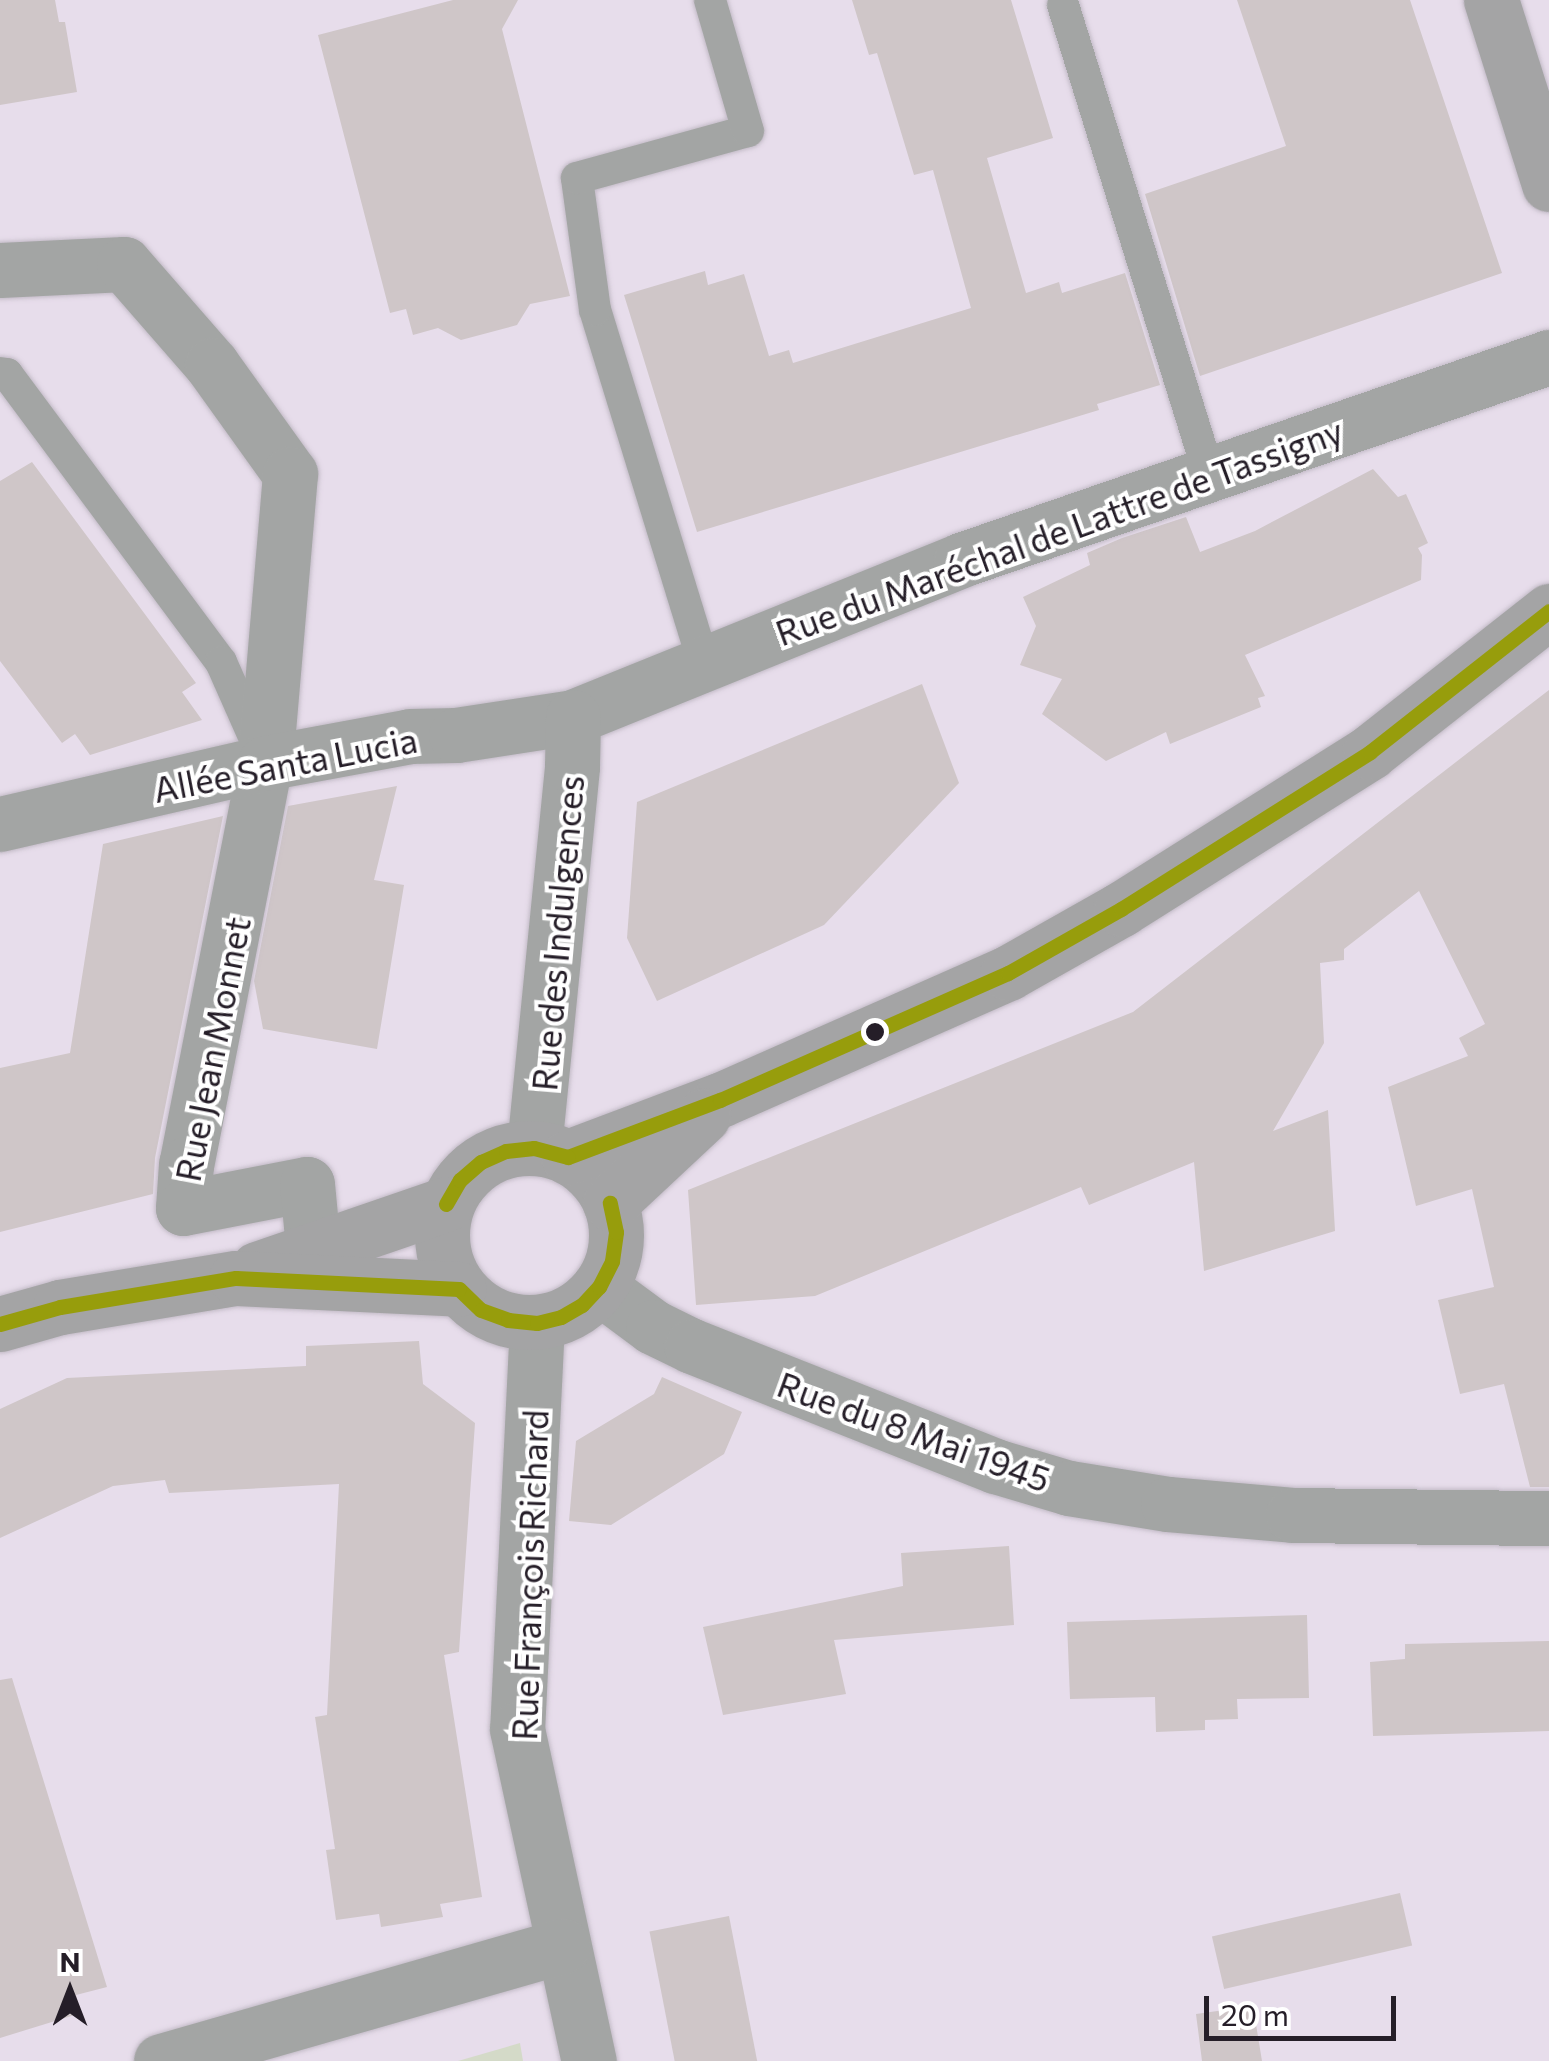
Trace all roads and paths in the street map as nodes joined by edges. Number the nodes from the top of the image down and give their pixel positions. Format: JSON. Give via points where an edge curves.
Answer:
{"nodes":[{"id":1,"x":710,"y":0,"type":"edge"},
{"id":2,"x":1491,"y":0,"type":"edge"},
{"id":3,"x":1062,"y":5,"type":"dead end"},
{"id":4,"x":1549,"y":184,"type":"edge"},
{"id":5,"x":0,"y":270,"type":"edge"},
{"id":6,"x":1549,"y":357,"type":"edge"},
{"id":7,"x":0,"y":373,"type":"edge"},
{"id":8,"x":1209,"y":475,"type":"junction"},
{"id":9,"x":1549,"y":611,"type":"edge"},
{"id":10,"x":704,"y":664,"type":"junction"},
{"id":11,"x":572,"y":717,"type":"junction"},
{"id":12,"x":266,"y":763,"type":"junction"},
{"id":13,"x":0,"y":824,"type":"edge"},
{"id":14,"x":720,"y":1100,"type":"junction"},
{"id":15,"x":551,"y":1152,"type":"junction"},
{"id":16,"x":610,"y":1203,"type":"junction"},
{"id":17,"x":446,"y":1204,"type":"junction"},
{"id":18,"x":313,"y":1247,"type":"junction"},
{"id":19,"x":236,"y":1278,"type":"junction"},
{"id":20,"x":600,"y":1287,"type":"junction"},
{"id":21,"x":459,"y":1290,"type":"junction"},
{"id":22,"x":537,"y":1322,"type":"junction"},
{"id":23,"x":0,"y":1324,"type":"edge"},
{"id":24,"x":1549,"y":1518,"type":"edge"},
{"id":25,"x":563,"y":1946,"type":"junction"},
{"id":26,"x":161,"y":2061,"type":"edge"},
{"id":27,"x":590,"y":2061,"type":"edge"}],
"edges":[{"from":1,"to":10,"type":"lane","via":[[748,131],[577,178],[595,310]]},
{"from":2,"to":4,"type":"street"},
{"from":3,"to":8,"type":"lane"},
{"from":5,"to":12,"type":"street","via":[[124,264],[212,365],[290,474]]},
{"from":6,"to":8,"type":"street","name":"Rue du Maréchal de Lattre de Tassigny"},
{"from":7,"to":12,"type":"lane","via":[[221,662]]},
{"from":8,"to":10,"type":"street","name":"Rue du Maréchal de Lattre de Tassigny","via":[[961,560]]},
{"from":9,"to":14,"type":"street","via":[[1370,752],[1120,909],[1008,973]]},
{"from":10,"to":11,"type":"street","name":"Rue du Maréchal de Lattre de Tassigny"},
{"from":11,"to":12,"type":"street","name":"Allée Santa Lucia","via":[[410,736]]},
{"from":11,"to":15,"type":"street","name":"Rue des Indulgences"},
{"from":12,"to":13,"type":"street","name":"Allée Santa Lucia"},
{"from":12,"to":18,"type":"street","name":"Rue Jean Monnet","via":[[186,1164],[184,1208],[307,1184]]},
{"from":14,"to":15,"type":"street"},
{"from":14,"to":16,"type":"street"},
{"from":15,"to":16,"type":"street","via":[[600,1184]]},
{"from":15,"to":17,"type":"street","via":[[506,1151],[481,1162]]},
{"from":16,"to":20,"type":"street","via":[[616,1232]]},
{"from":17,"to":18,"type":"street"},
{"from":17,"to":21,"type":"street","via":[[442,1248]]},
{"from":18,"to":19,"type":"street"},
{"from":19,"to":21,"type":"street"},
{"from":19,"to":23,"type":"street","via":[[60,1306]]},
{"from":20,"to":22,"type":"street","via":[[582,1306]]},
{"from":20,"to":24,"type":"street","name":"Rue du 8 Mai 1945","via":[[653,1327],[692,1346],[995,1466],[1069,1488],[1294,1516]]},
{"from":21,"to":22,"type":"street","via":[[481,1310]]},
{"from":22,"to":25,"type":"street","name":"Rue François Richard","via":[[518,1729]]},
{"from":25,"to":26,"type":"street"},
{"from":25,"to":27,"type":"street","name":"Rue François Richard"}]}
